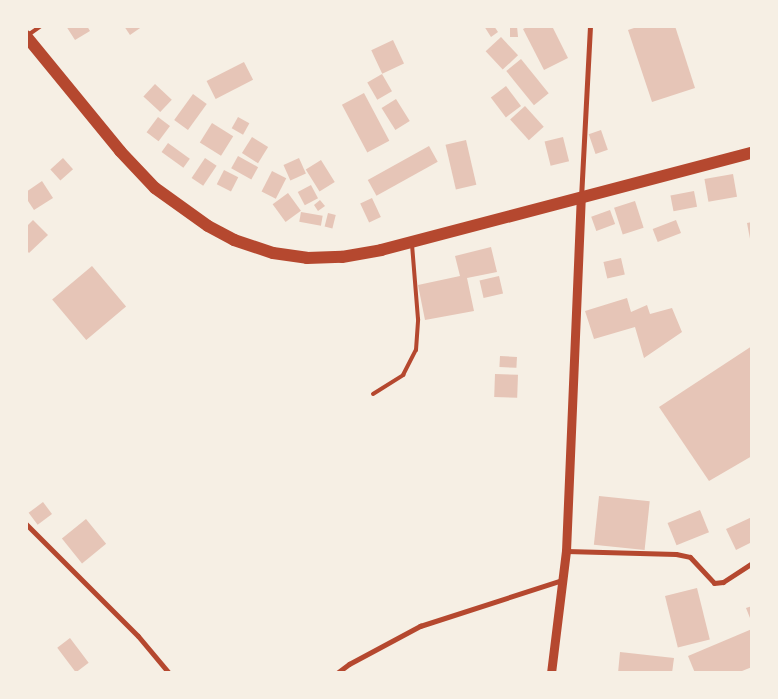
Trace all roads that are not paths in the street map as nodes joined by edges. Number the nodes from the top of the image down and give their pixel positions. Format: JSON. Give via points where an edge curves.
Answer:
{"nodes":[{"id":1,"x":41,"y":26,"type":"edge"},
{"id":2,"x":590,"y":26,"type":"edge"},
{"id":3,"x":26,"y":36,"type":"edge"},
{"id":4,"x":752,"y":153,"type":"edge"},
{"id":5,"x":581,"y":199,"type":"junction"},
{"id":6,"x":412,"y":243,"type":"junction"},
{"id":7,"x":373,"y":394,"type":"dead end"},
{"id":8,"x":26,"y":524,"type":"edge"},
{"id":9,"x":566,"y":551,"type":"junction"},
{"id":10,"x":752,"y":563,"type":"edge"},
{"id":11,"x":562,"y":580,"type":"junction"},
{"id":12,"x":169,"y":673,"type":"edge"},
{"id":13,"x":337,"y":673,"type":"edge"},
{"id":14,"x":551,"y":673,"type":"edge"}],
"edges":[{"from":1,"to":3,"type":"lane"},
{"from":2,"to":5,"type":"street"},
{"from":3,"to":6,"type":"main road","via":[[120,150],[156,188],[181,208],[234,240],[273,253],[308,258],[342,257]]},
{"from":4,"to":5,"type":"main road"},
{"from":5,"to":6,"type":"main road"},
{"from":5,"to":9,"type":"street"},
{"from":6,"to":7,"type":"lane","via":[[418,319],[416,350],[403,376]]},
{"from":8,"to":12,"type":"street","via":[[138,636]]},
{"from":9,"to":10,"type":"street","via":[[690,557],[714,583],[723,582]]},
{"from":9,"to":11,"type":"street"},
{"from":11,"to":13,"type":"street","via":[[420,626]]},
{"from":11,"to":14,"type":"street"}]}
